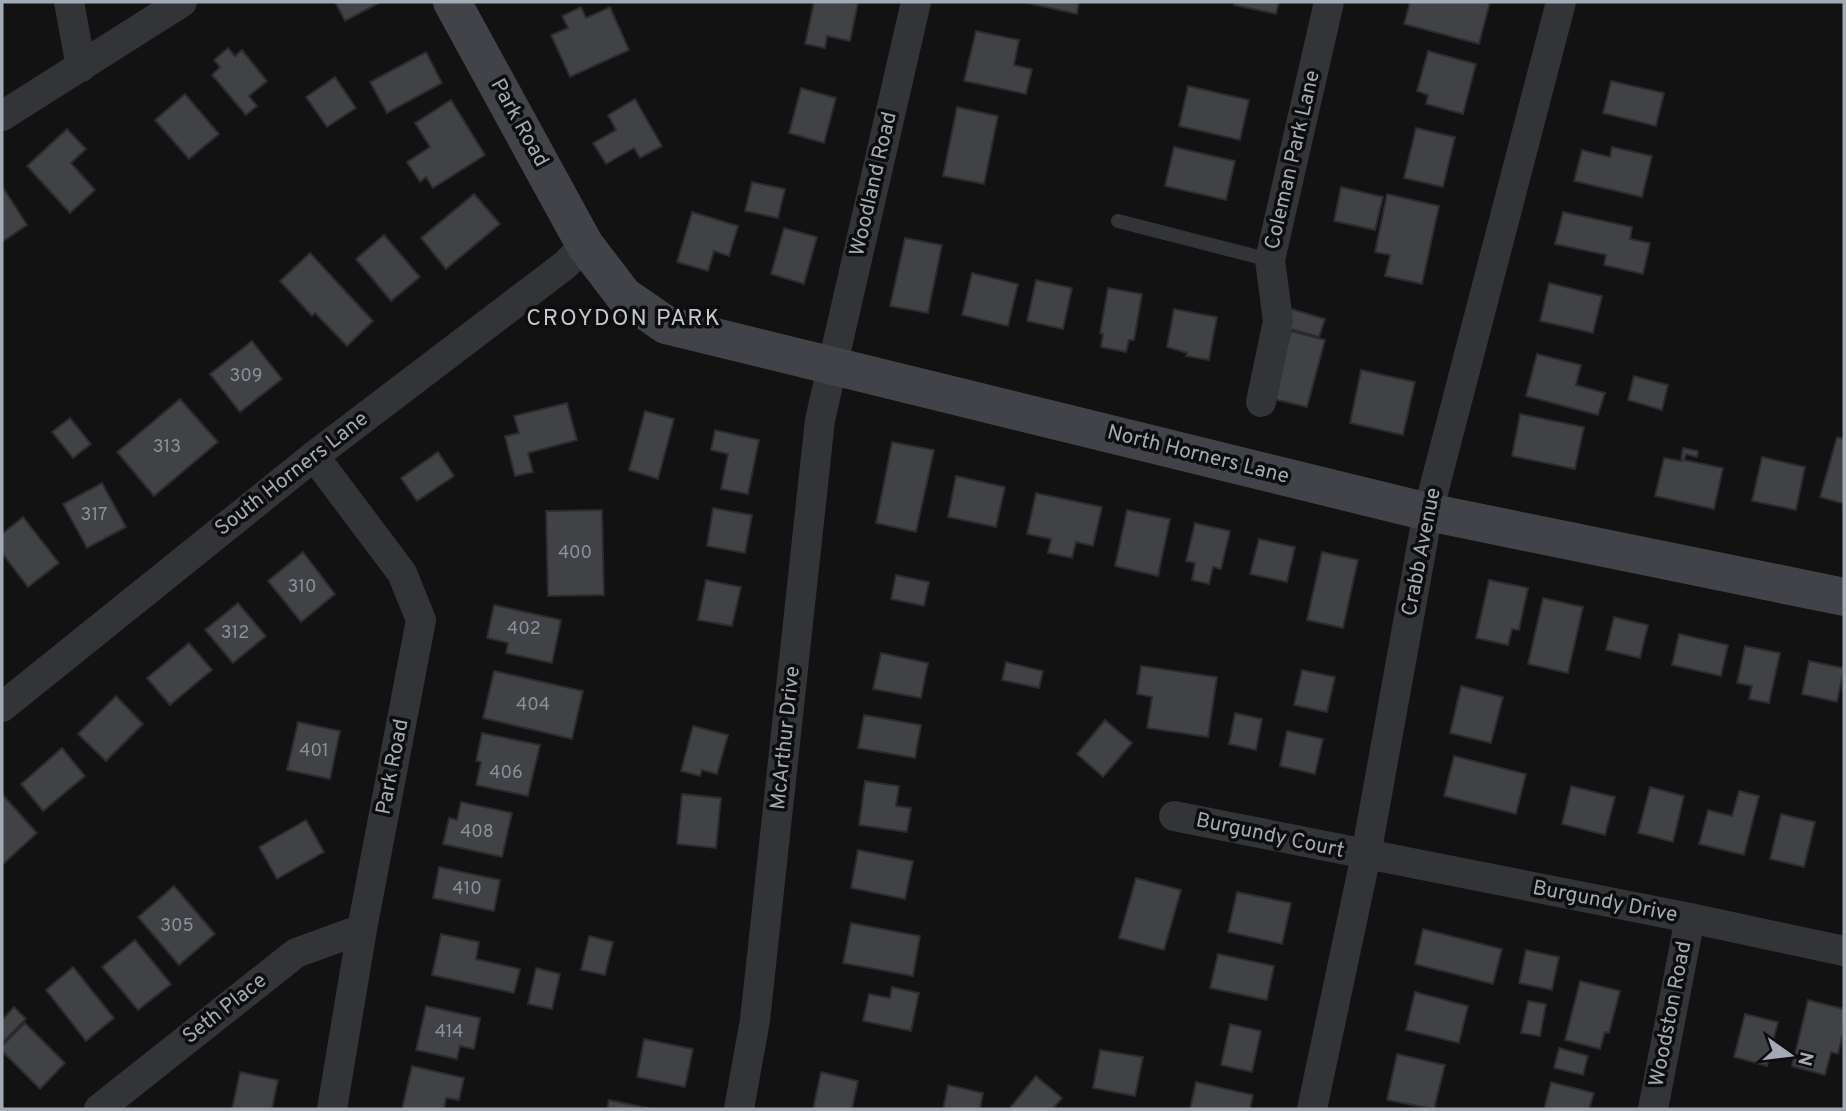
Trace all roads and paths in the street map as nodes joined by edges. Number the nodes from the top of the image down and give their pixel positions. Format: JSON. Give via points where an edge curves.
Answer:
{"nodes":[{"id":1,"x":69,"y":2,"type":"edge"},
{"id":2,"x":182,"y":2,"type":"edge"},
{"id":3,"x":452,"y":2,"type":"edge"},
{"id":4,"x":916,"y":2,"type":"edge"},
{"id":5,"x":1329,"y":2,"type":"edge"},
{"id":6,"x":1561,"y":2,"type":"edge"},
{"id":7,"x":81,"y":67,"type":"junction"},
{"id":8,"x":2,"y":116,"type":"edge"},
{"id":9,"x":1118,"y":221,"type":"dead end"},
{"id":10,"x":585,"y":245,"type":"junction"},
{"id":11,"x":1270,"y":260,"type":"junction"},
{"id":12,"x":833,"y":367,"type":"junction"},
{"id":13,"x":1261,"y":402,"type":"dead end"},
{"id":14,"x":314,"y":456,"type":"junction"},
{"id":15,"x":1428,"y":512,"type":"junction"},
{"id":16,"x":1844,"y":597,"type":"edge"},
{"id":17,"x":2,"y":707,"type":"edge"},
{"id":18,"x":1174,"y":816,"type":"dead end"},
{"id":19,"x":1366,"y":855,"type":"junction"},
{"id":20,"x":1690,"y":918,"type":"junction"},
{"id":21,"x":362,"y":929,"type":"junction"},
{"id":22,"x":1844,"y":951,"type":"edge"},
{"id":23,"x":99,"y":1109,"type":"edge"},
{"id":24,"x":332,"y":1109,"type":"edge"},
{"id":25,"x":738,"y":1109,"type":"edge"},
{"id":26,"x":1312,"y":1109,"type":"edge"},
{"id":27,"x":1653,"y":1109,"type":"edge"}],
"edges":[{"from":1,"to":7,"type":"street"},
{"from":2,"to":7,"type":"street"},
{"from":3,"to":10,"type":"street","name":"Park Road"},
{"from":4,"to":12,"type":"street","name":"Woodland Road"},
{"from":5,"to":11,"type":"street","name":"Coleman Park Lane"},
{"from":6,"to":15,"type":"street","name":"Crabb Avenue"},
{"from":7,"to":8,"type":"street"},
{"from":9,"to":11,"type":"lane"},
{"from":10,"to":12,"type":"street","name":"North Horners Lane","via":[[624,296],[666,325]]},
{"from":10,"to":14,"type":"street","name":"South Horners Lane"},
{"from":11,"to":13,"type":"street","name":"Coleman Park Lane","via":[[1278,321]]},
{"from":12,"to":15,"type":"street","name":"North Horners Lane"},
{"from":12,"to":25,"type":"street","name":"McArthur Drive","via":[[820,420],[755,1020]]},
{"from":14,"to":17,"type":"street","name":"South Horners Lane"},
{"from":14,"to":21,"type":"street","name":"Park Road","via":[[402,573],[421,620]]},
{"from":15,"to":16,"type":"street","name":"North Horners Lane"},
{"from":15,"to":19,"type":"street","name":"Crabb Avenue"},
{"from":18,"to":19,"type":"street","name":"Burgundy Court"},
{"from":19,"to":20,"type":"street","name":"Burgundy Drive"},
{"from":19,"to":26,"type":"street","name":"Crabb Avenue"},
{"from":20,"to":22,"type":"street","name":"Burgundy Drive"},
{"from":20,"to":27,"type":"street","name":"Woodston Road"},
{"from":21,"to":23,"type":"street","name":"Seth Place","via":[[296,953]]},
{"from":21,"to":24,"type":"street","name":"Park Road"}]}
